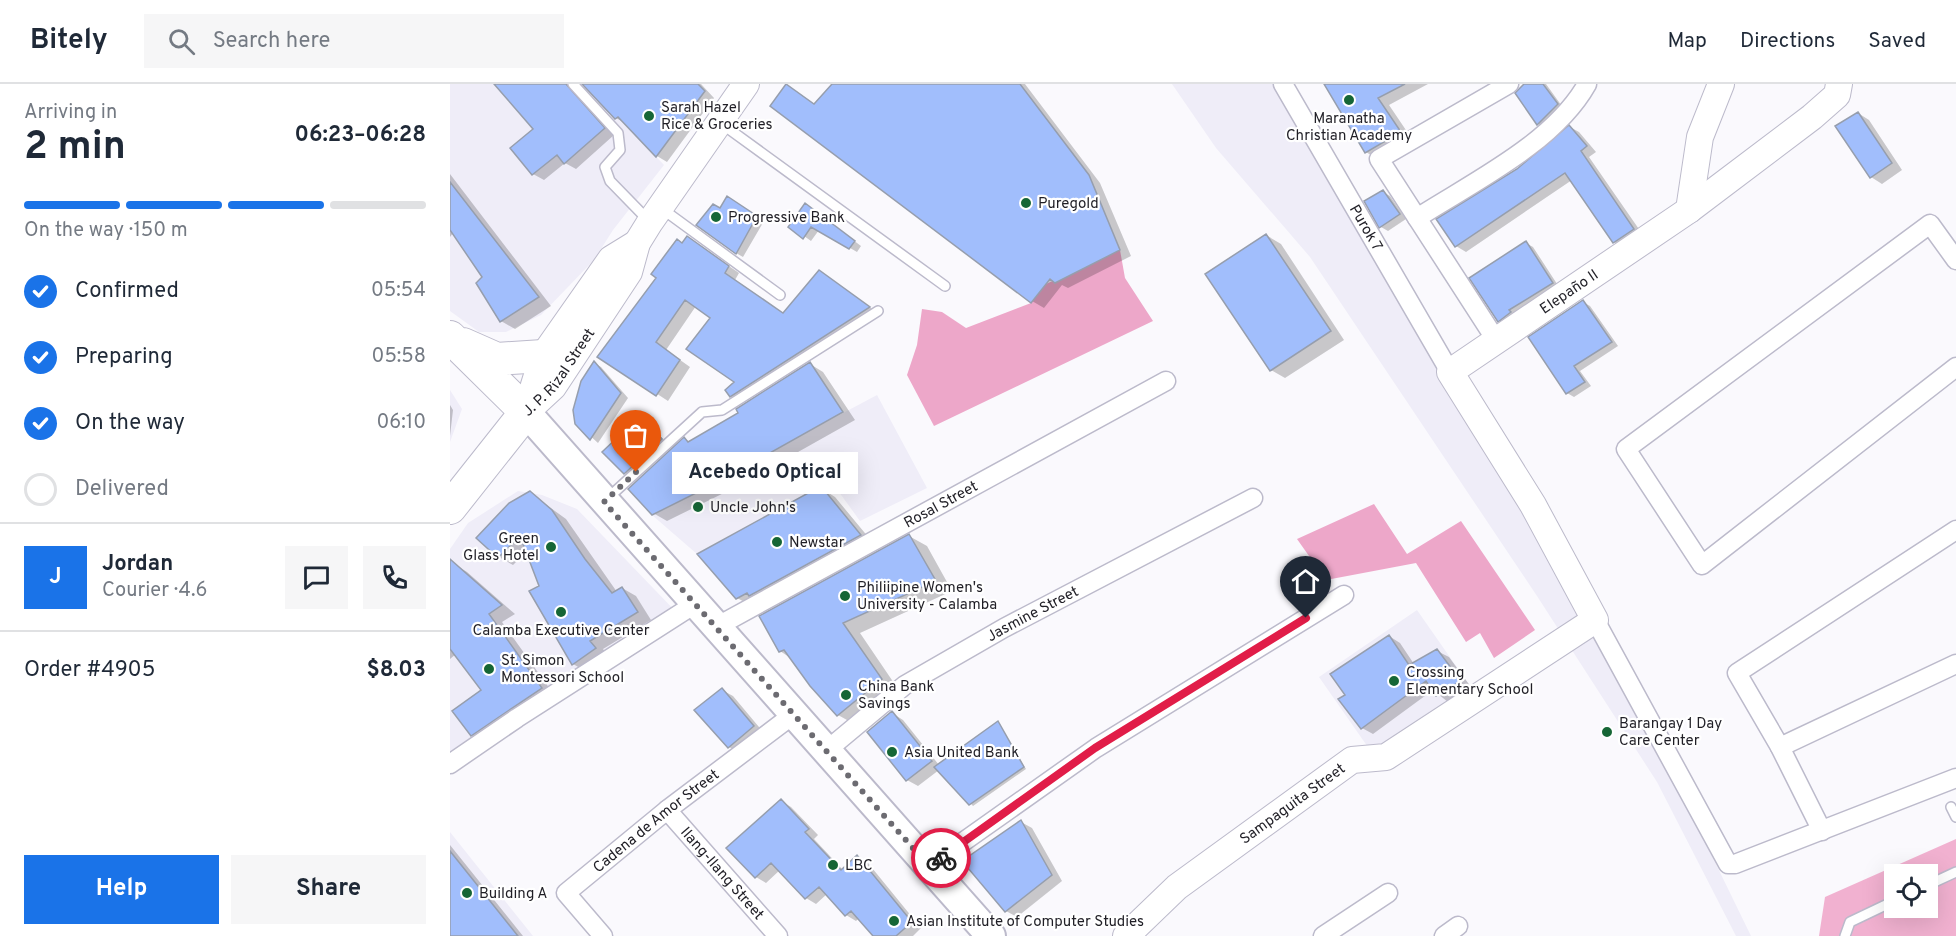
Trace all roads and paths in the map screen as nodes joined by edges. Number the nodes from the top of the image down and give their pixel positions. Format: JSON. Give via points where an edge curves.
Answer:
{"nodes":[{"id":1,"x":573,"y":84,"type":"edge"},
{"id":2,"x":1283,"y":84,"type":"edge"},
{"id":3,"x":1509,"y":84,"type":"edge"},
{"id":4,"x":1587,"y":84,"type":"edge"},
{"id":5,"x":1721,"y":84,"type":"edge"},
{"id":6,"x":1839,"y":84,"type":"edge"},
{"id":7,"x":743,"y":85,"type":"edge"},
{"id":8,"x":720,"y":122,"type":"junction"},
{"id":9,"x":1689,"y":210,"type":"junction"},
{"id":10,"x":1418,"y":218,"type":"junction"},
{"id":11,"x":649,"y":224,"type":"junction"},
{"id":12,"x":1956,"y":260,"type":"edge"},
{"id":13,"x":945,"y":286,"type":"dead end"},
{"id":14,"x":780,"y":295,"type":"dead end"},
{"id":15,"x":878,"y":312,"type":"dead end"},
{"id":16,"x":452,"y":339,"type":"edge"},
{"id":17,"x":1496,"y":340,"type":"junction"},
{"id":18,"x":543,"y":356,"type":"junction"},
{"id":19,"x":1956,"y":368,"type":"edge"},
{"id":20,"x":1450,"y":372,"type":"junction"},
{"id":21,"x":1166,"y":381,"type":"dead end"},
{"id":22,"x":526,"y":412,"type":"junction"},
{"id":23,"x":1253,"y":498,"type":"dead end"},
{"id":24,"x":604,"y":502,"type":"junction"},
{"id":25,"x":450,"y":508,"type":"edge"},
{"id":26,"x":1956,"y":530,"type":"edge"},
{"id":27,"x":1344,"y":595,"type":"dead end"},
{"id":28,"x":695,"y":604,"type":"junction"},
{"id":29,"x":1594,"y":620,"type":"junction"},
{"id":30,"x":716,"y":627,"type":"junction"},
{"id":31,"x":1956,"y":664,"type":"edge"},
{"id":32,"x":794,"y":714,"type":"junction"},
{"id":33,"x":1780,"y":747,"type":"junction"},
{"id":34,"x":826,"y":751,"type":"junction"},
{"id":35,"x":450,"y":764,"type":"edge"},
{"id":36,"x":1956,"y":778,"type":"edge"},
{"id":37,"x":1950,"y":807,"type":"dead end"},
{"id":38,"x":667,"y":810,"type":"junction"},
{"id":39,"x":1956,"y":817,"type":"edge"},
{"id":40,"x":1822,"y":831,"type":"junction"},
{"id":41,"x":929,"y":866,"type":"junction"},
{"id":42,"x":1956,"y":872,"type":"edge"},
{"id":43,"x":1938,"y":880,"type":"edge"},
{"id":44,"x":1388,"y":893,"type":"dead end"},
{"id":45,"x":1884,"y":906,"type":"edge"},
{"id":46,"x":603,"y":936,"type":"edge"},
{"id":47,"x":778,"y":936,"type":"edge"},
{"id":48,"x":991,"y":936,"type":"edge"},
{"id":49,"x":1126,"y":936,"type":"edge"},
{"id":50,"x":1323,"y":936,"type":"edge"},
{"id":51,"x":1845,"y":936,"type":"edge"}],
"edges":[{"from":1,"to":11,"type":"lane","via":[[618,133],[620,150],[605,167],[610,181]]},
{"from":2,"to":20,"type":"street","name":"Purok 7"},
{"from":3,"to":10,"type":"street","via":[[1379,159]]},
{"from":4,"to":10,"type":"street","via":[[1562,119]]},
{"from":5,"to":9,"type":"street","via":[[1700,137]]},
{"from":6,"to":9,"type":"street","name":"Elepaño II","via":[[1837,95],[1812,117]]},
{"from":7,"to":8,"type":"street","name":"J. P. Rizal Street"},
{"from":8,"to":11,"type":"street","name":"J. P. Rizal Street"},
{"from":8,"to":13,"type":"lane"},
{"from":9,"to":17,"type":"street","name":"Elepaño II"},
{"from":10,"to":17,"type":"street"},
{"from":11,"to":14,"type":"lane"},
{"from":11,"to":18,"type":"street","name":"J. P. Rizal Street","via":[[611,259]]},
{"from":11,"to":22,"type":"street","name":"J. P. Rizal Street","via":[[629,272],[553,387]]},
{"from":12,"to":19,"type":"street","via":[[1930,224],[1626,449],[1702,565]]},
{"from":15,"to":24,"type":"lane","via":[[722,410],[702,412]]},
{"from":16,"to":18,"type":"highway","via":[[497,359]]},
{"from":16,"to":22,"type":"highway"},
{"from":17,"to":20,"type":"street","name":"Elepaño II"},
{"from":18,"to":22,"type":"street","name":"J. P. Rizal Street"},
{"from":20,"to":29,"type":"street","via":[[1533,504]]},
{"from":21,"to":30,"type":"street","name":"Rosal Street"},
{"from":22,"to":24,"type":"main road"},
{"from":22,"to":25,"type":"highway"},
{"from":23,"to":34,"type":"street","name":"Jasmine Street","via":[[1004,628],[905,685]]},
{"from":24,"to":28,"type":"main road"},
{"from":26,"to":33,"type":"street","via":[[1737,673]]},
{"from":27,"to":41,"type":"street","via":[[1095,748]]},
{"from":28,"to":30,"type":"main road"},
{"from":28,"to":35,"type":"street"},
{"from":29,"to":40,"type":"street","via":[[1728,864]]},
{"from":29,"to":49,"type":"street","name":"Sampaguita Street","via":[[1386,757],[1352,760],[1177,887]]},
{"from":30,"to":32,"type":"main road"},
{"from":31,"to":33,"type":"street"},
{"from":32,"to":34,"type":"main road"},
{"from":32,"to":38,"type":"street","name":"Cadena de Amor Street"},
{"from":33,"to":40,"type":"street"},
{"from":34,"to":41,"type":"main road"},
{"from":36,"to":40,"type":"street"},
{"from":37,"to":39,"type":"lane"},
{"from":38,"to":46,"type":"street","name":"Cadena de Amor Street","via":[[566,893]]},
{"from":38,"to":47,"type":"street","name":"Ilang-Ilang Street"},
{"from":41,"to":48,"type":"main road"},
{"from":42,"to":43,"type":"lane"},
{"from":44,"to":50,"type":"street"},
{"from":45,"to":51,"type":"lane","via":[[1850,922]]}]}
